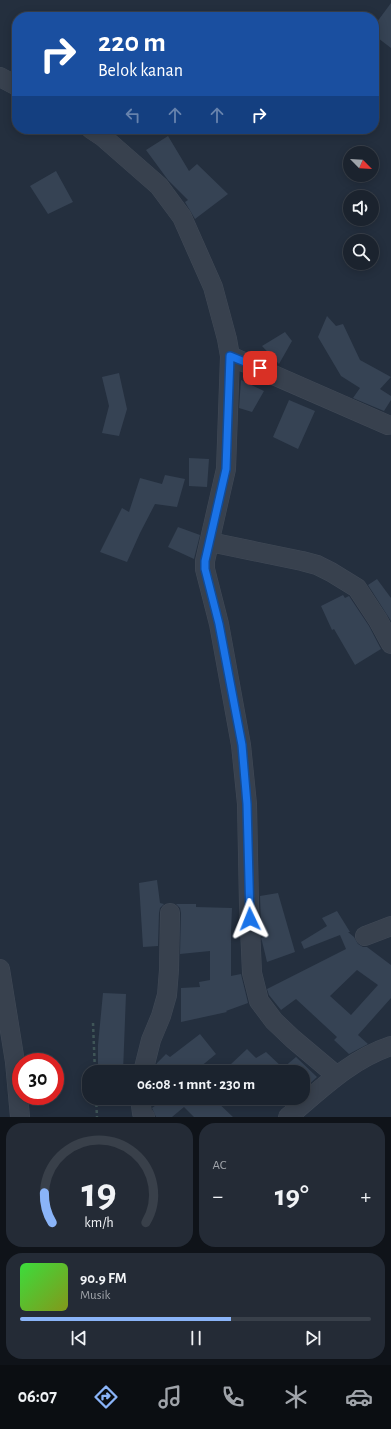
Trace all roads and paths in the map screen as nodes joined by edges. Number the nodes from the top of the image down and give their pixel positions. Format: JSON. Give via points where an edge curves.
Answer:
{"nodes":[{"id":1,"x":0,"y":77,"type":"edge"},
{"id":2,"x":12,"y":83,"type":"edge"},
{"id":3,"x":98,"y":134,"type":"edge"},
{"id":4,"x":230,"y":356,"type":"junction"},
{"id":5,"x":388,"y":426,"type":"dead end"},
{"id":6,"x":210,"y":542,"type":"junction"},
{"id":7,"x":391,"y":644,"type":"edge"},
{"id":8,"x":170,"y":913,"type":"dead end"},
{"id":9,"x":391,"y":926,"type":"edge"},
{"id":10,"x":365,"y":936,"type":"dead end"},
{"id":11,"x":0,"y":969,"type":"edge"},
{"id":12,"x":93,"y":1023,"type":"dead end"},
{"id":13,"x":391,"y":1046,"type":"edge"},
{"id":14,"x":95,"y":1065,"type":"edge"},
{"id":15,"x":145,"y":1065,"type":"edge"},
{"id":16,"x":337,"y":1076,"type":"junction"},
{"id":17,"x":96,"y":1105,"type":"edge"},
{"id":18,"x":141,"y":1105,"type":"edge"},
{"id":19,"x":20,"y":1117,"type":"edge"},
{"id":20,"x":97,"y":1117,"type":"edge"},
{"id":21,"x":145,"y":1117,"type":"edge"},
{"id":22,"x":288,"y":1117,"type":"edge"}],
"edges":[{"from":1,"to":2,"type":"street"},
{"from":3,"to":4,"type":"street","via":[[159,186],[182,217],[213,287],[228,339]]},
{"from":4,"to":5,"type":"street"},
{"from":4,"to":6,"type":"street","via":[[226,469]]},
{"from":6,"to":7,"type":"street","via":[[302,561],[331,572],[357,588]]},
{"from":6,"to":16,"type":"street","via":[[205,569],[219,624],[242,745],[247,804],[252,973],[259,1001],[274,1021]]},
{"from":8,"to":15,"type":"street","via":[[167,995]]},
{"from":9,"to":10,"type":"street"},
{"from":11,"to":19,"type":"street","via":[[15,1062]]},
{"from":12,"to":14,"type":"path"},
{"from":13,"to":16,"type":"street","via":[[378,1050]]},
{"from":16,"to":22,"type":"street"},
{"from":17,"to":20,"type":"path"},
{"from":18,"to":21,"type":"street"}]}
